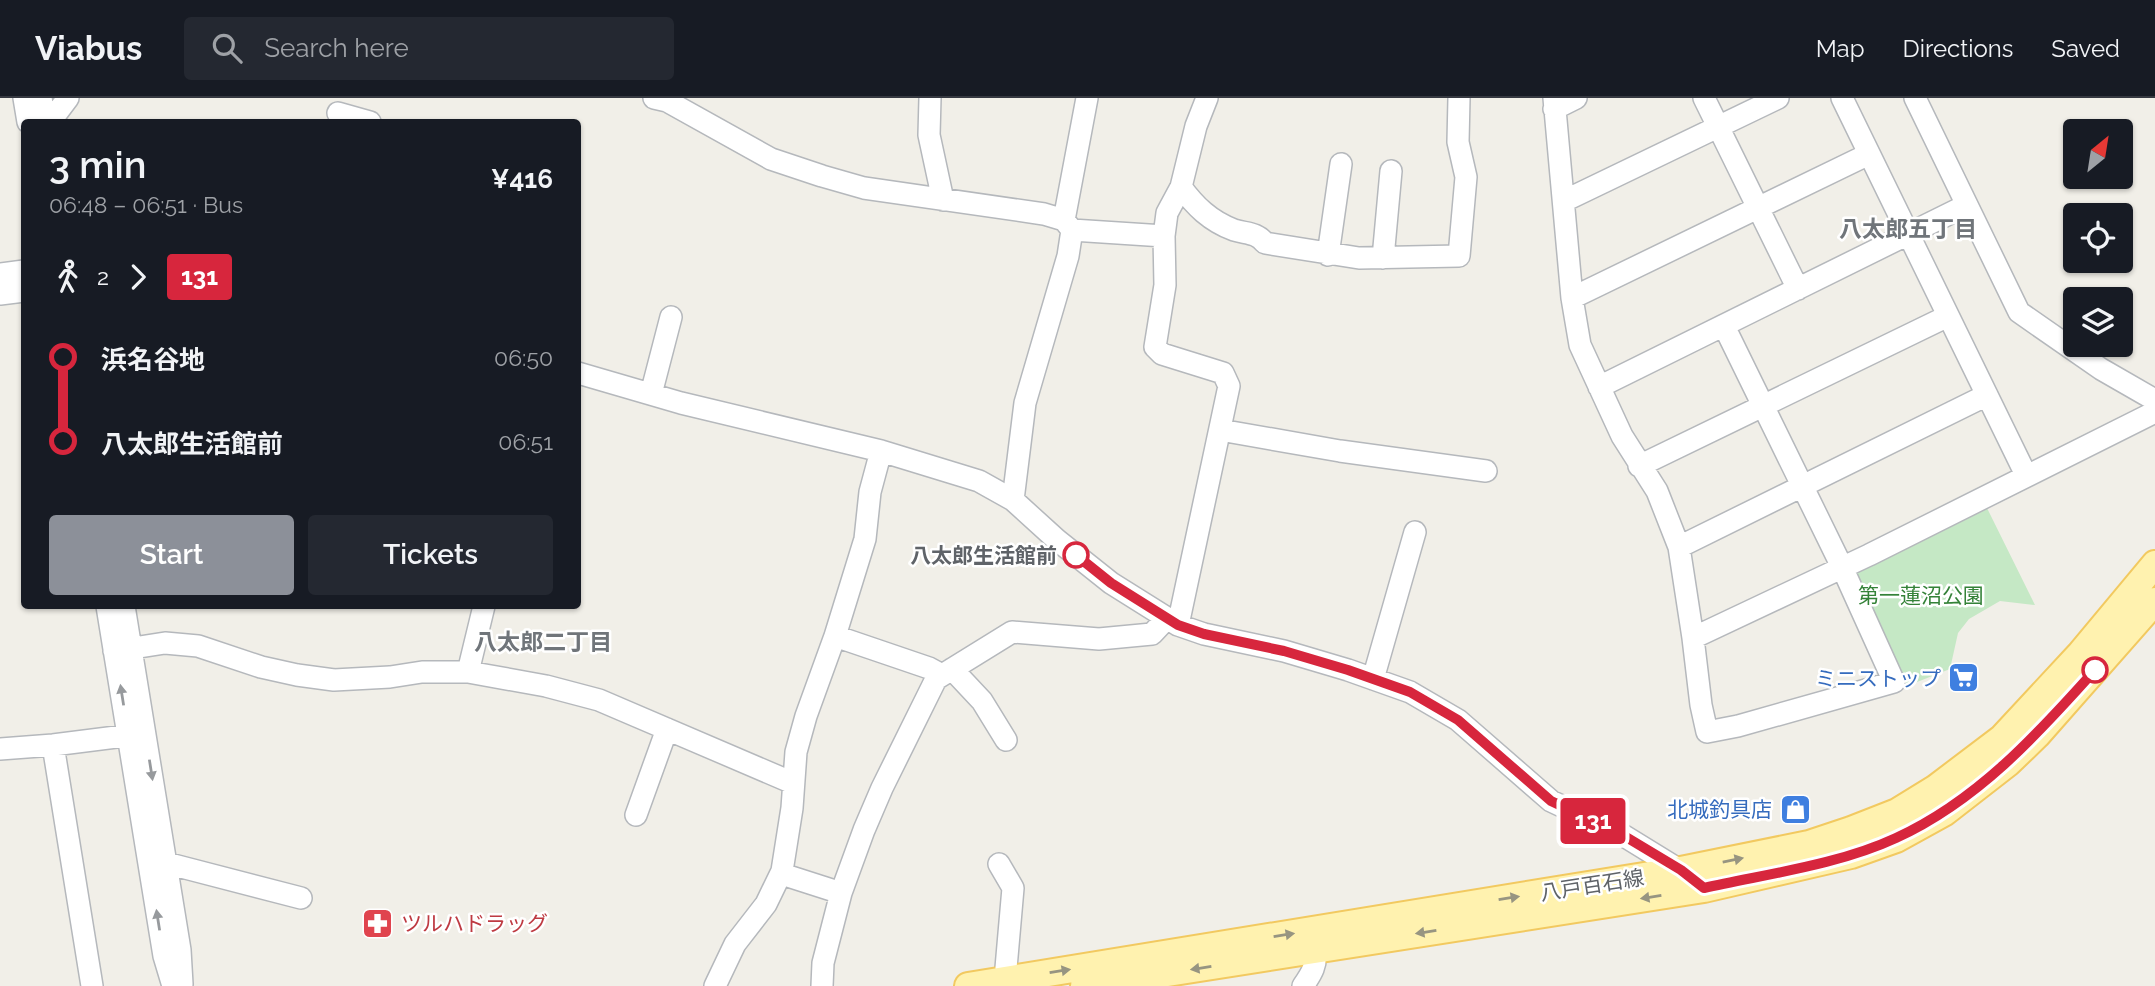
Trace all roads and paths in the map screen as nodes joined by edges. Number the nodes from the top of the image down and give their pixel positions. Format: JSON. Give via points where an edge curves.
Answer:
{"nodes":[{"id":1,"x":24,"y":98,"type":"edge"},
{"id":2,"x":41,"y":98,"type":"edge"},
{"id":3,"x":68,"y":98,"type":"edge"},
{"id":4,"x":654,"y":98,"type":"edge"},
{"id":5,"x":930,"y":98,"type":"edge"},
{"id":6,"x":1087,"y":98,"type":"edge"},
{"id":7,"x":1207,"y":98,"type":"edge"},
{"id":8,"x":1458,"y":98,"type":"edge"},
{"id":9,"x":1576,"y":98,"type":"edge"},
{"id":10,"x":1704,"y":98,"type":"edge"},
{"id":11,"x":1778,"y":98,"type":"edge"},
{"id":12,"x":1842,"y":98,"type":"edge"},
{"id":13,"x":1915,"y":98,"type":"edge"},
{"id":14,"x":1554,"y":103,"type":"edge"},
{"id":15,"x":339,"y":111,"type":"edge"},
{"id":16,"x":28,"y":119,"type":"edge"},
{"id":17,"x":47,"y":119,"type":"edge"},
{"id":18,"x":50,"y":119,"type":"edge"},
{"id":19,"x":362,"y":119,"type":"edge"},
{"id":20,"x":1718,"y":127,"type":"junction"},
{"id":21,"x":1869,"y":153,"type":"junction"},
{"id":22,"x":1341,"y":164,"type":"dead end"},
{"id":23,"x":1391,"y":171,"type":"dead end"},
{"id":24,"x":1181,"y":187,"type":"junction"},
{"id":25,"x":943,"y":200,"type":"junction"},
{"id":26,"x":1564,"y":201,"type":"junction"},
{"id":27,"x":1967,"y":205,"type":"junction"},
{"id":28,"x":1758,"y":208,"type":"junction"},
{"id":29,"x":1068,"y":225,"type":"junction"},
{"id":30,"x":1908,"y":234,"type":"junction"},
{"id":31,"x":1164,"y":236,"type":"junction"},
{"id":32,"x":1328,"y":255,"type":"junction"},
{"id":33,"x":1383,"y":258,"type":"junction"},
{"id":34,"x":21,"y":271,"type":"edge"},
{"id":35,"x":0,"y":274,"type":"edge"},
{"id":36,"x":1797,"y":289,"type":"junction"},
{"id":37,"x":21,"y":291,"type":"edge"},
{"id":38,"x":0,"y":294,"type":"edge"},
{"id":39,"x":1572,"y":298,"type":"junction"},
{"id":40,"x":1948,"y":316,"type":"junction"},
{"id":41,"x":671,"y":317,"type":"dead end"},
{"id":42,"x":1724,"y":326,"type":"junction"},
{"id":43,"x":581,"y":374,"type":"edge"},
{"id":44,"x":1599,"y":387,"type":"junction"},
{"id":45,"x":651,"y":394,"type":"junction"},
{"id":46,"x":1987,"y":395,"type":"junction"},
{"id":47,"x":2155,"y":400,"type":"edge"},
{"id":48,"x":1763,"y":407,"type":"junction"},
{"id":49,"x":2155,"y":412,"type":"edge"},
{"id":50,"x":1220,"y":430,"type":"junction"},
{"id":51,"x":881,"y":451,"type":"junction"},
{"id":52,"x":1639,"y":466,"type":"junction"},
{"id":53,"x":1486,"y":471,"type":"dead end"},
{"id":54,"x":2026,"y":475,"type":"junction"},
{"id":55,"x":1802,"y":486,"type":"junction"},
{"id":56,"x":1013,"y":500,"type":"junction"},
{"id":57,"x":1415,"y":532,"type":"dead end"},
{"id":58,"x":1679,"y":547,"type":"junction"},
{"id":59,"x":2155,"y":565,"type":"edge"},
{"id":60,"x":1842,"y":567,"type":"junction"},
{"id":61,"x":2155,"y":601,"type":"edge"},
{"id":62,"x":108,"y":609,"type":"edge"},
{"id":63,"x":124,"y":609,"type":"edge"},
{"id":64,"x":483,"y":609,"type":"edge"},
{"id":65,"x":1172,"y":621,"type":"junction"},
{"id":66,"x":835,"y":636,"type":"junction"},
{"id":67,"x":1693,"y":638,"type":"junction"},
{"id":68,"x":123,"y":650,"type":"junction"},
{"id":69,"x":468,"y":672,"type":"junction"},
{"id":70,"x":947,"y":672,"type":"junction"},
{"id":71,"x":1373,"y":679,"type":"junction"},
{"id":72,"x":667,"y":729,"type":"junction"},
{"id":73,"x":137,"y":734,"type":"junction"},
{"id":74,"x":1006,"y":740,"type":"dead end"},
{"id":75,"x":53,"y":745,"type":"junction"},
{"id":76,"x":0,"y":749,"type":"edge"},
{"id":77,"x":793,"y":783,"type":"junction"},
{"id":78,"x":636,"y":815,"type":"dead end"},
{"id":79,"x":166,"y":863,"type":"junction"},
{"id":80,"x":999,"y":864,"type":"dead end"},
{"id":81,"x":1681,"y":870,"type":"junction"},
{"id":82,"x":782,"y":871,"type":"junction"},
{"id":83,"x":1704,"y":888,"type":"junction"},
{"id":84,"x":841,"y":893,"type":"junction"},
{"id":85,"x":301,"y":898,"type":"dead end"},
{"id":86,"x":1315,"y":950,"type":"junction"},
{"id":87,"x":1008,"y":979,"type":"junction"},
{"id":88,"x":92,"y":986,"type":"edge"},
{"id":89,"x":173,"y":986,"type":"edge"},
{"id":90,"x":182,"y":986,"type":"edge"},
{"id":91,"x":715,"y":986,"type":"edge"},
{"id":92,"x":822,"y":986,"type":"edge"},
{"id":93,"x":968,"y":986,"type":"edge"},
{"id":94,"x":1084,"y":986,"type":"edge"},
{"id":95,"x":1303,"y":986,"type":"edge"}],
"edges":[{"from":1,"to":16,"type":"street"},
{"from":2,"to":17,"type":"street"},
{"from":3,"to":18,"type":"street"},
{"from":4,"to":25,"type":"street","via":[[771,159],[864,188]]},
{"from":5,"to":25,"type":"street","via":[[929,135]]},
{"from":6,"to":29,"type":"street"},
{"from":7,"to":24,"type":"street"},
{"from":8,"to":33,"type":"street","via":[[1458,142],[1466,177],[1459,256]]},
{"from":9,"to":14,"type":"street"},
{"from":10,"to":20,"type":"street"},
{"from":11,"to":20,"type":"street"},
{"from":12,"to":21,"type":"street"},
{"from":13,"to":27,"type":"street"},
{"from":14,"to":26,"type":"street"},
{"from":15,"to":19,"type":"street"},
{"from":20,"to":26,"type":"street"},
{"from":20,"to":28,"type":"street"},
{"from":21,"to":28,"type":"street"},
{"from":21,"to":30,"type":"street"},
{"from":22,"to":32,"type":"street"},
{"from":23,"to":33,"type":"street"},
{"from":24,"to":31,"type":"street","via":[[1167,213]]},
{"from":24,"to":32,"type":"street","via":[[1208,217],[1234,230],[1258,235],[1265,243]]},
{"from":25,"to":29,"type":"street","via":[[1044,214]]},
{"from":26,"to":39,"type":"street"},
{"from":27,"to":30,"type":"street"},
{"from":27,"to":47,"type":"street","via":[[2019,312]]},
{"from":28,"to":36,"type":"street"},
{"from":28,"to":39,"type":"street"},
{"from":29,"to":31,"type":"street"},
{"from":29,"to":56,"type":"street","via":[[1068,256],[1025,403]]},
{"from":30,"to":36,"type":"street"},
{"from":30,"to":40,"type":"street"},
{"from":31,"to":50,"type":"street","via":[[1165,285],[1155,347],[1162,354],[1223,373],[1229,386]]},
{"from":32,"to":33,"type":"street"},
{"from":34,"to":35,"type":"street"},
{"from":36,"to":42,"type":"street"},
{"from":37,"to":38,"type":"street"},
{"from":39,"to":44,"type":"street","via":[[1580,345]]},
{"from":40,"to":46,"type":"street"},
{"from":40,"to":48,"type":"street"},
{"from":41,"to":45,"type":"street"},
{"from":42,"to":44,"type":"street"},
{"from":42,"to":48,"type":"street"},
{"from":43,"to":45,"type":"street"},
{"from":44,"to":52,"type":"street"},
{"from":45,"to":51,"type":"street"},
{"from":46,"to":54,"type":"street"},
{"from":46,"to":55,"type":"street"},
{"from":48,"to":52,"type":"street"},
{"from":48,"to":55,"type":"street"},
{"from":49,"to":54,"type":"street"},
{"from":50,"to":53,"type":"street"},
{"from":50,"to":65,"type":"street"},
{"from":51,"to":56,"type":"street","via":[[979,481]]},
{"from":51,"to":66,"type":"street","via":[[865,539]]},
{"from":52,"to":58,"type":"street","via":[[1657,491]]},
{"from":54,"to":60,"type":"street"},
{"from":55,"to":58,"type":"street"},
{"from":55,"to":60,"type":"street"},
{"from":56,"to":65,"type":"street","via":[[1111,583]]},
{"from":57,"to":71,"type":"street"},
{"from":58,"to":67,"type":"street"},
{"from":81,"to":59,"type":"main road","name":"八戸百石線","one_way":true,"via":[[1809,844],[1897,812],[1936,788],[2002,738]]},
{"from":60,"to":67,"type":"street"},
{"from":60,"to":67,"type":"street","via":[[1894,682],[1707,732]]},
{"from":61,"to":83,"type":"main road","name":"八戸百石線","via":[[2037,735],[1945,812],[1852,855]]},
{"from":62,"to":68,"type":"street"},
{"from":63,"to":68,"type":"street"},
{"from":64,"to":69,"type":"street"},
{"from":65,"to":70,"type":"street","via":[[1152,634],[1099,639],[1012,632]]},
{"from":65,"to":71,"type":"street","via":[[1204,634],[1284,651]]},
{"from":66,"to":70,"type":"street"},
{"from":66,"to":77,"type":"street","via":[[806,716]]},
{"from":68,"to":69,"type":"street","via":[[165,643],[198,646],[273,670],[334,680]]},
{"from":68,"to":73,"type":"street"},
{"from":69,"to":72,"type":"street","via":[[600,700]]},
{"from":70,"to":74,"type":"street","via":[[982,701]]},
{"from":70,"to":84,"type":"street","via":[[936,678],[882,788]]},
{"from":71,"to":81,"type":"street","via":[[1410,692],[1458,720],[1551,801],[1621,834]]},
{"from":72,"to":77,"type":"street"},
{"from":72,"to":78,"type":"street"},
{"from":73,"to":75,"type":"street"},
{"from":73,"to":79,"type":"street","one_way":true},
{"from":89,"to":73,"type":"street","one_way":true,"via":[[164,956]]},
{"from":75,"to":76,"type":"street"},
{"from":75,"to":88,"type":"street"},
{"from":77,"to":82,"type":"street"},
{"from":79,"to":85,"type":"street"},
{"from":79,"to":90,"type":"street"},
{"from":80,"to":87,"type":"street","via":[[1013,888]]},
{"from":81,"to":83,"type":"street"},
{"from":87,"to":81,"type":"main road","name":"八戸百石線","one_way":true},
{"from":82,"to":84,"type":"street"},
{"from":82,"to":91,"type":"street","via":[[766,904],[735,944]]},
{"from":83,"to":86,"type":"main road","name":"八戸百石線","one_way":true},
{"from":84,"to":92,"type":"street","via":[[823,963]]},
{"from":86,"to":94,"type":"main road","name":"八戸百石線","one_way":true},
{"from":86,"to":95,"type":"street","via":[[1317,962]]},
{"from":87,"to":93,"type":"main road","name":"八戸百石線"}]}
